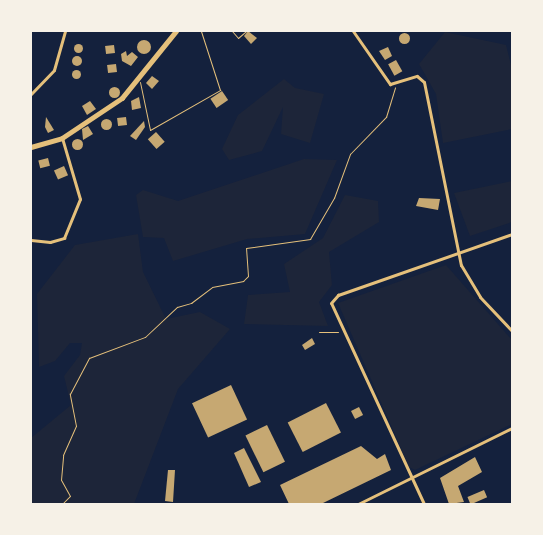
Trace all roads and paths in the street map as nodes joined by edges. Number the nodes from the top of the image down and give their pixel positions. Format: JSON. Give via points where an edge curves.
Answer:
{"nodes":[{"id":1,"x":65,"y":31,"type":"edge"},
{"id":2,"x":176,"y":31,"type":"edge"},
{"id":3,"x":201,"y":31,"type":"edge"},
{"id":4,"x":232,"y":31,"type":"edge"},
{"id":5,"x":246,"y":31,"type":"edge"},
{"id":6,"x":353,"y":31,"type":"edge"},
{"id":7,"x":140,"y":79,"type":"junction"},
{"id":8,"x":395,"y":86,"type":"junction"},
{"id":9,"x":31,"y":94,"type":"edge"},
{"id":10,"x":62,"y":138,"type":"junction"},
{"id":11,"x":31,"y":147,"type":"edge"},
{"id":12,"x":512,"y":234,"type":"edge"},
{"id":13,"x":31,"y":240,"type":"edge"},
{"id":14,"x":461,"y":255,"type":"junction"},
{"id":15,"x":512,"y":331,"type":"edge"},
{"id":16,"x":319,"y":332,"type":"dead end"},
{"id":17,"x":344,"y":332,"type":"junction"},
{"id":18,"x":512,"y":428,"type":"edge"},
{"id":19,"x":410,"y":476,"type":"junction"},
{"id":20,"x":62,"y":504,"type":"edge"},
{"id":21,"x":358,"y":504,"type":"edge"},
{"id":22,"x":424,"y":504,"type":"edge"}],
"edges":[{"from":1,"to":9,"type":"street","via":[[54,70]]},
{"from":2,"to":7,"type":"main road"},
{"from":3,"to":7,"type":"path","via":[[220,90],[150,130]]},
{"from":4,"to":5,"type":"path","via":[[238,38]]},
{"from":6,"to":8,"type":"street"},
{"from":7,"to":10,"type":"main road","via":[[122,98]]},
{"from":8,"to":14,"type":"street","via":[[417,76],[424,82]]},
{"from":8,"to":20,"type":"path","via":[[386,117],[350,154],[334,198],[310,239],[246,248],[248,276],[243,281],[212,288],[191,303],[177,306],[145,337],[89,358],[70,394],[76,426],[63,454],[61,480],[70,496]]},
{"from":10,"to":11,"type":"main road"},
{"from":10,"to":13,"type":"street","via":[[80,200],[64,238],[50,242]]},
{"from":12,"to":14,"type":"street"},
{"from":14,"to":15,"type":"street","via":[[461,265],[480,297]]},
{"from":14,"to":17,"type":"street","via":[[338,295],[331,303]]},
{"from":16,"to":17,"type":"path"},
{"from":17,"to":19,"type":"street"},
{"from":18,"to":19,"type":"street"},
{"from":19,"to":21,"type":"street"},
{"from":19,"to":22,"type":"street"}]}
